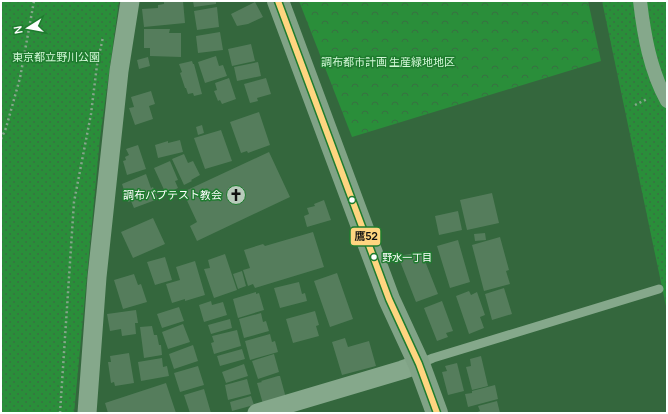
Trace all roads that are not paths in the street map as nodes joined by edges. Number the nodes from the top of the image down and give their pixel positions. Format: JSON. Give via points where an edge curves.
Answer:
{"nodes":[{"id":1,"x":130,"y":1,"type":"edge"},
{"id":2,"x":278,"y":1,"type":"edge"},
{"id":3,"x":640,"y":1,"type":"edge"},
{"id":4,"x":667,"y":101,"type":"edge"},
{"id":5,"x":659,"y":289,"type":"dead end"},
{"id":6,"x":419,"y":364,"type":"junction"},
{"id":7,"x":87,"y":413,"type":"edge"},
{"id":8,"x":257,"y":413,"type":"edge"},
{"id":9,"x":437,"y":413,"type":"edge"}],
"edges":[{"from":1,"to":7,"type":"street","via":[[119,71],[98,269]]},
{"from":2,"to":6,"type":"main road","via":[[389,299]]},
{"from":3,"to":4,"type":"street","via":[[649,54]]},
{"from":5,"to":6,"type":"lane"},
{"from":6,"to":8,"type":"street"},
{"from":6,"to":9,"type":"main road"}]}
